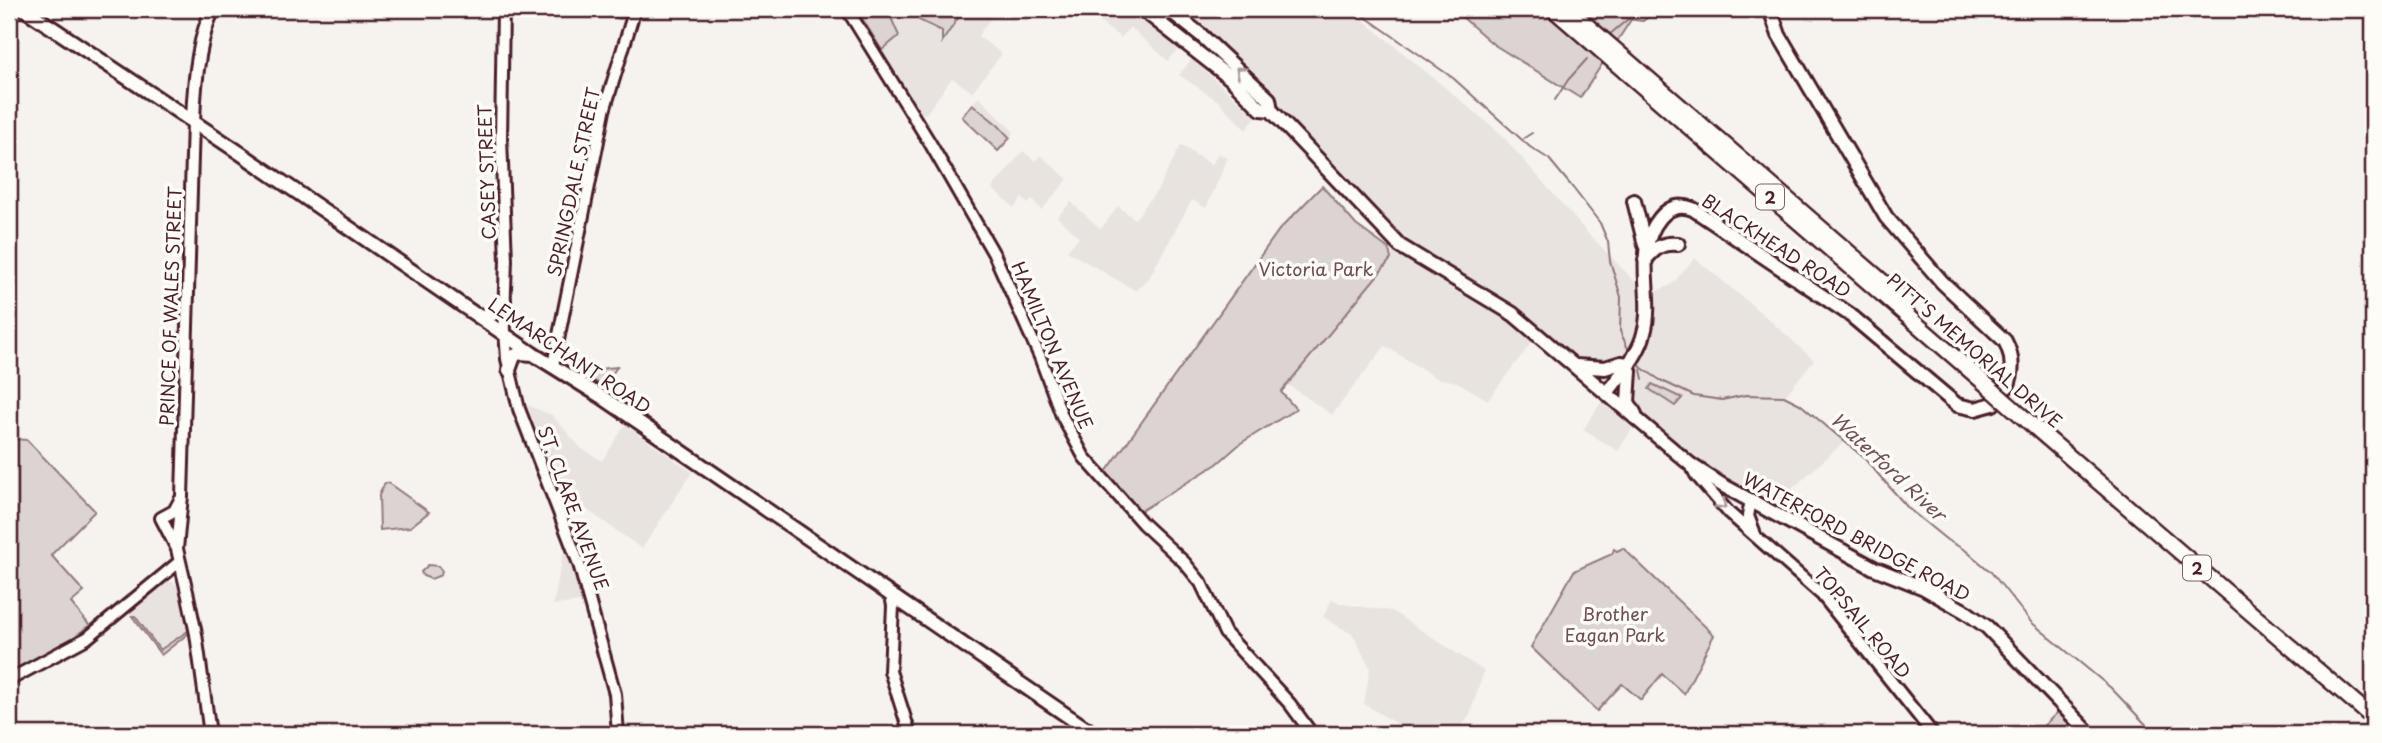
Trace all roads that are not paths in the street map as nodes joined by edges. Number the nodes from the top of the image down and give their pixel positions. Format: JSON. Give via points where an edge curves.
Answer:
{"nodes":[{"id":1,"x":24,"y":9,"type":"edge"},
{"id":2,"x":213,"y":9,"type":"edge"},
{"id":3,"x":503,"y":9,"type":"edge"},
{"id":4,"x":635,"y":9,"type":"edge"},
{"id":5,"x":847,"y":9,"type":"edge"},
{"id":6,"x":1142,"y":9,"type":"edge"},
{"id":7,"x":1168,"y":9,"type":"edge"},
{"id":8,"x":1553,"y":9,"type":"edge"},
{"id":9,"x":1568,"y":9,"type":"edge"},
{"id":10,"x":1770,"y":9,"type":"edge"},
{"id":11,"x":1270,"y":110,"type":"junction"},
{"id":12,"x":193,"y":122,"type":"junction"},
{"id":13,"x":1634,"y":201,"type":"dead end"},
{"id":14,"x":1678,"y":244,"type":"dead end"},
{"id":15,"x":1645,"y":255,"type":"junction"},
{"id":16,"x":505,"y":300,"type":"junction"},
{"id":17,"x":479,"y":315,"type":"junction"},
{"id":18,"x":505,"y":334,"type":"junction"},
{"id":19,"x":533,"y":354,"type":"junction"},
{"id":20,"x":1627,"y":364,"type":"junction"},
{"id":21,"x":553,"y":365,"type":"junction"},
{"id":22,"x":1576,"y":366,"type":"junction"},
{"id":23,"x":509,"y":370,"type":"junction"},
{"id":24,"x":1991,"y":382,"type":"junction"},
{"id":25,"x":2007,"y":387,"type":"dead end"},
{"id":26,"x":1607,"y":393,"type":"junction"},
{"id":27,"x":1993,"y":404,"type":"dead end"},
{"id":28,"x":2026,"y":413,"type":"junction"},
{"id":29,"x":1637,"y":420,"type":"junction"},
{"id":30,"x":1691,"y":466,"type":"junction"},
{"id":31,"x":182,"y":491,"type":"junction"},
{"id":32,"x":1751,"y":500,"type":"junction"},
{"id":33,"x":1760,"y":539,"type":"junction"},
{"id":34,"x":177,"y":549,"type":"junction"},
{"id":35,"x":178,"y":563,"type":"junction"},
{"id":36,"x":891,"y":595,"type":"junction"},
{"id":37,"x":9,"y":680,"type":"edge"},
{"id":38,"x":2373,"y":706,"type":"edge"},
{"id":39,"x":2373,"y":718,"type":"edge"},
{"id":40,"x":210,"y":734,"type":"edge"},
{"id":41,"x":618,"y":734,"type":"edge"},
{"id":42,"x":910,"y":734,"type":"edge"},
{"id":43,"x":1094,"y":734,"type":"edge"},
{"id":44,"x":1311,"y":734,"type":"edge"},
{"id":45,"x":1933,"y":734,"type":"edge"},
{"id":46,"x":2090,"y":734,"type":"edge"}],
"edges":[{"from":1,"to":12,"type":"main road","name":"LEMARCHANT ROAD"},
{"from":2,"to":12,"type":"main road","via":[[202,43]]},
{"from":3,"to":16,"type":"street","name":"CASEY STREET","via":[[500,117]]},
{"from":4,"to":21,"type":"street","name":"SPRINGDALE STREET","via":[[604,111]]},
{"from":5,"to":44,"type":"street","name":"HAMILTON AVENUE","via":[[995,256],[1062,416],[1084,457],[1188,567],[1225,633]]},
{"from":6,"to":11,"type":"main road","via":[[1230,78],[1261,109]]},
{"from":11,"to":7,"type":"main road","one_way":true,"via":[[1269,99]]},
{"from":8,"to":24,"type":"highway","name":"PITT'S MEMORIAL DRIVE","number":"2"},
{"from":9,"to":24,"type":"highway","name":"PITT'S MEMORIAL DRIVE","number":"2"},
{"from":10,"to":25,"type":"main road","via":[[1779,35],[1886,217],[1942,282],[2005,341],[2012,365]]},
{"from":11,"to":22,"type":"main road","name":"WATERFORD BRIDGE ROAD","via":[[1400,246],[1513,314]]},
{"from":12,"to":17,"type":"main road","name":"LEMARCHANT ROAD"},
{"from":12,"to":31,"type":"street","name":"PRINCE OF WALES STREET"},
{"from":13,"to":15,"type":"main road"},
{"from":14,"to":15,"type":"main road","via":[[1667,242]]},
{"from":15,"to":20,"type":"main road","name":"BLACKHEAD ROAD","via":[[1648,314],[1643,338]]},
{"from":15,"to":27,"type":"main road","name":"BLACKHEAD ROAD","via":[[1649,234],[1667,211],[1683,206],[1693,209],[1849,314],[1951,400],[1975,409]]},
{"from":16,"to":17,"type":"main road","via":[[495,313]]},
{"from":16,"to":18,"type":"street","name":"CASEY STREET"},
{"from":17,"to":18,"type":"main road","name":"LEMARCHANT ROAD"},
{"from":18,"to":19,"type":"main road","name":"LEMARCHANT ROAD"},
{"from":18,"to":23,"type":"street","name":"ST. CLARE AVENUE"},
{"from":19,"to":21,"type":"main road","name":"LEMARCHANT ROAD"},
{"from":19,"to":23,"type":"main road","via":[[514,356]]},
{"from":20,"to":22,"type":"main road"},
{"from":20,"to":26,"type":"main road","name":"BLACKHEAD ROAD"},
{"from":20,"to":29,"type":"main road","via":[[1629,402]]},
{"from":21,"to":36,"type":"main road","name":"LEMARCHANT ROAD"},
{"from":22,"to":26,"type":"main road","name":"WATERFORD BRIDGE ROAD"},
{"from":23,"to":41,"type":"street","name":"ST. CLARE AVENUE","via":[[579,564],[615,694]]},
{"from":24,"to":28,"type":"highway","name":"PITT'S MEMORIAL DRIVE","number":"2"},
{"from":26,"to":29,"type":"main road","name":"WATERFORD BRIDGE ROAD"},
{"from":28,"to":38,"type":"highway","name":"PITT'S MEMORIAL DRIVE","number":"2"},
{"from":28,"to":39,"type":"highway","name":"PITT'S MEMORIAL DRIVE","number":"2"},
{"from":29,"to":30,"type":"main road","name":"WATERFORD BRIDGE ROAD"},
{"from":30,"to":32,"type":"main road","name":"WATERFORD BRIDGE ROAD"},
{"from":30,"to":33,"type":"street","name":"TOPSAIL ROAD","one_way":true,"via":[[1716,499]]},
{"from":31,"to":34,"type":"street","name":"PRINCE OF WALES STREET"},
{"from":31,"to":34,"type":"street","via":[[176,508],[161,518]]},
{"from":32,"to":33,"type":"street","name":"TOPSAIL ROAD","via":[[1748,516]]},
{"from":32,"to":46,"type":"main road","name":"WATERFORD BRIDGE ROAD","via":[[1966,612],[1996,636]]},
{"from":33,"to":45,"type":"street","name":"TOPSAIL ROAD","via":[[1822,595]]},
{"from":34,"to":35,"type":"street"},
{"from":35,"to":37,"type":"street","via":[[87,638]]},
{"from":35,"to":40,"type":"street","via":[[196,634]]},
{"from":36,"to":42,"type":"street","via":[[890,671]]},
{"from":36,"to":43,"type":"main road","name":"LEMARCHANT ROAD"}]}
